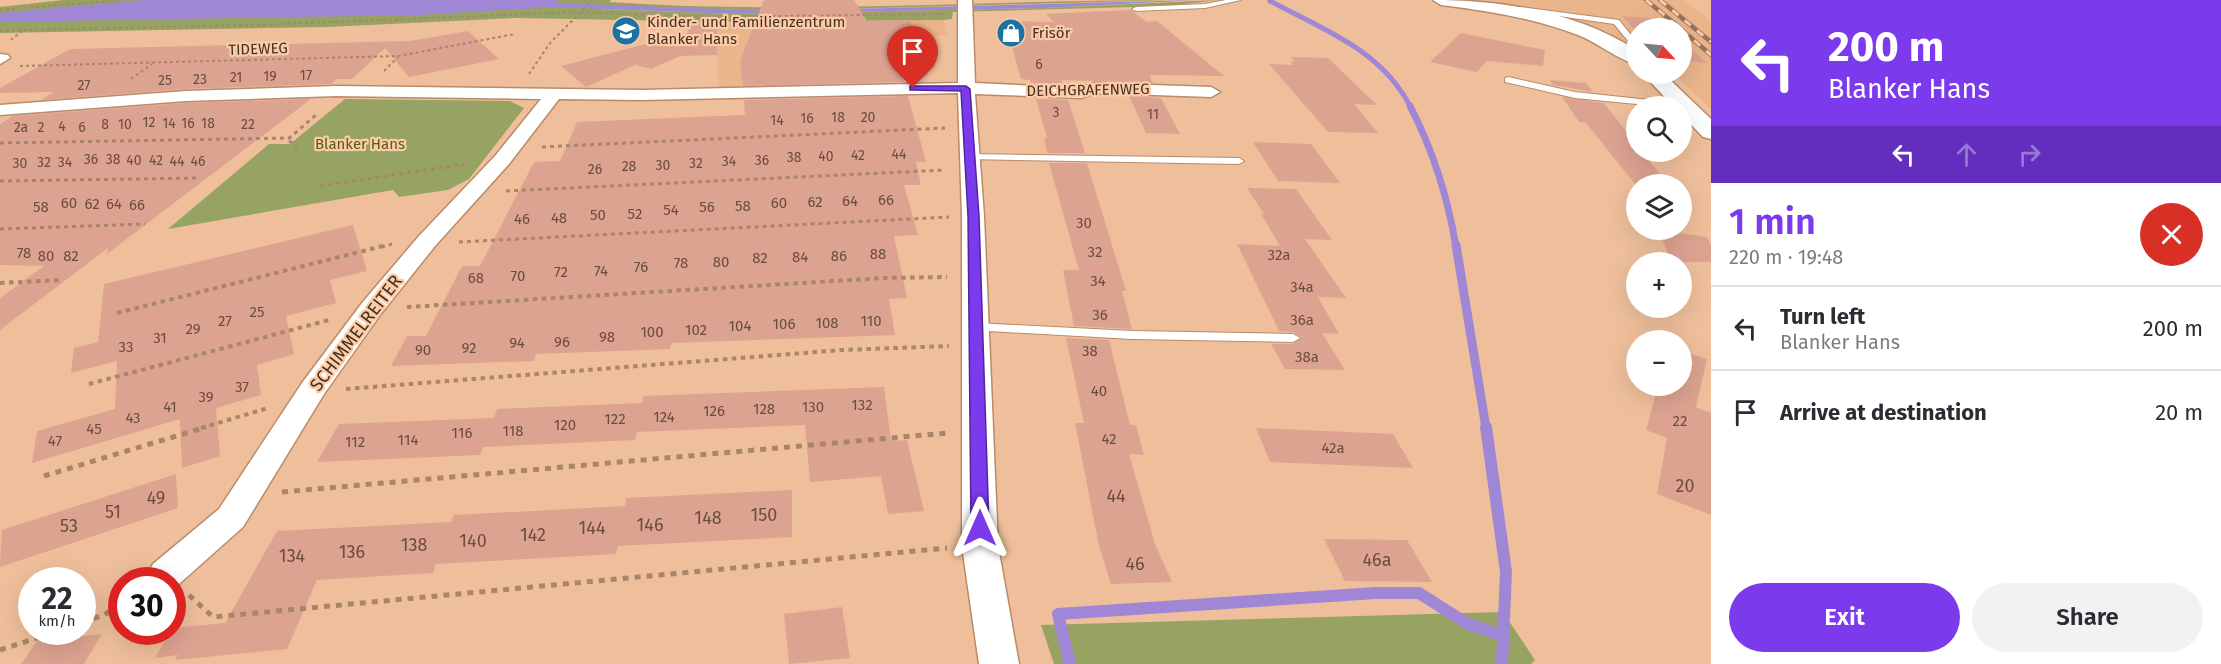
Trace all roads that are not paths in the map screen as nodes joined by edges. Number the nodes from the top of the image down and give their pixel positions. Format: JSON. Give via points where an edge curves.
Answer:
{"nodes":[{"id":1,"x":1238,"y":0,"type":"edge"},
{"id":2,"x":1448,"y":1,"type":"edge"},
{"id":3,"x":965,"y":8,"type":"edge"},
{"id":4,"x":1136,"y":9,"type":"dead end"},
{"id":5,"x":1626,"y":52,"type":"edge"},
{"id":6,"x":1508,"y":80,"type":"dead end"},
{"id":7,"x":1662,"y":84,"type":"edge"},
{"id":8,"x":966,"y":89,"type":"junction"},
{"id":9,"x":1211,"y":92,"type":"dead end"},
{"id":10,"x":552,"y":95,"type":"junction"},
{"id":11,"x":1672,"y":96,"type":"edge"},
{"id":12,"x":1626,"y":101,"type":"edge"},
{"id":13,"x":0,"y":110,"type":"edge"},
{"id":14,"x":1692,"y":116,"type":"edge"},
{"id":15,"x":1711,"y":132,"type":"edge"},
{"id":16,"x":1239,"y":161,"type":"dead end"},
{"id":17,"x":969,"y":163,"type":"junction"},
{"id":18,"x":976,"y":336,"type":"junction"},
{"id":19,"x":1293,"y":338,"type":"dead end"},
{"id":20,"x":174,"y":567,"type":"edge"},
{"id":21,"x":999,"y":664,"type":"edge"}],
"edges":[{"from":1,"to":4,"type":"lane","via":[[1205,6]]},
{"from":2,"to":5,"type":"street","via":[[1515,12],[1566,26]]},
{"from":3,"to":8,"type":"street"},
{"from":6,"to":12,"type":"lane","via":[[1575,95]]},
{"from":7,"to":11,"type":"street"},
{"from":8,"to":9,"type":"street","name":"DEICHGRAFENWEG"},
{"from":8,"to":10,"type":"street"},
{"from":8,"to":17,"type":"street"},
{"from":10,"to":13,"type":"street","via":[[343,92],[186,96]]},
{"from":10,"to":20,"type":"street","name":"SCHIMMELREITER","via":[[475,192],[427,241],[369,312],[308,396],[231,518]]},
{"from":14,"to":15,"type":"street"},
{"from":16,"to":17,"type":"lane"},
{"from":17,"to":18,"type":"street"},
{"from":18,"to":19,"type":"lane"},
{"from":18,"to":21,"type":"street","via":[[980,546]]}]}
